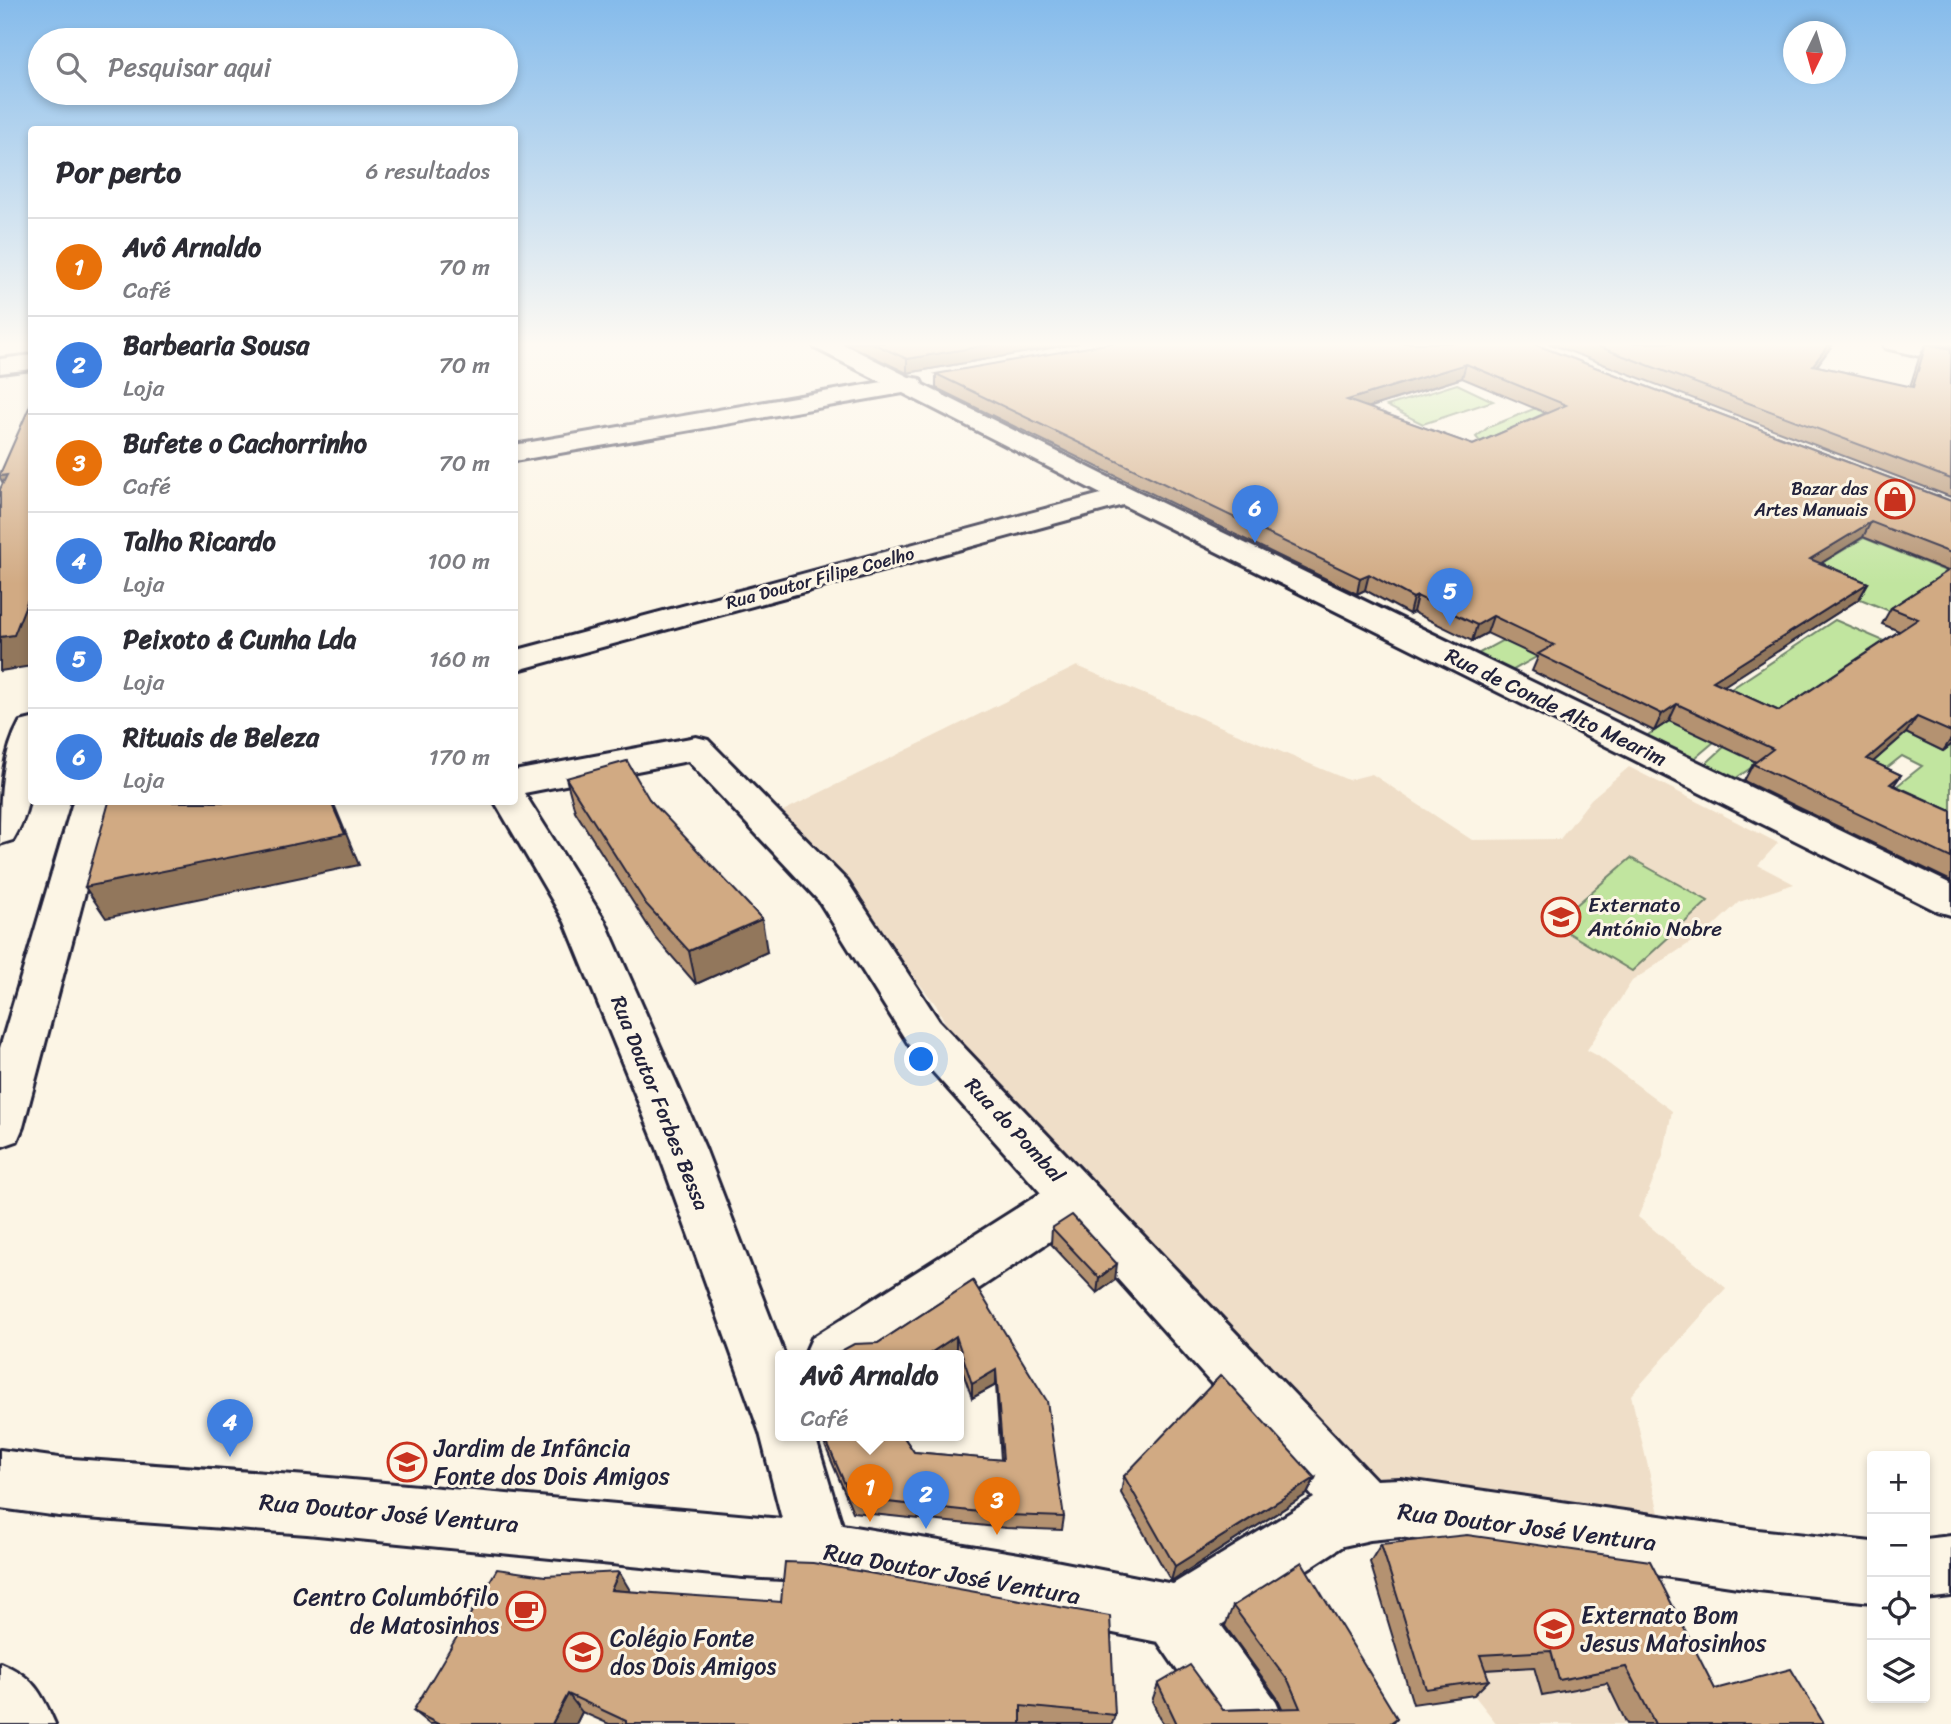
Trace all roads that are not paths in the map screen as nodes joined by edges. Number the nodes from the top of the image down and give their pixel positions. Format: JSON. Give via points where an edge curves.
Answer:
{"nodes":[{"id":1,"x":686,"y":423,"type":"edge"},
{"id":2,"x":980,"y":423,"type":"edge"},
{"id":3,"x":518,"y":452,"type":"edge"},
{"id":4,"x":1126,"y":496,"type":"junction"},
{"id":5,"x":518,"y":660,"type":"edge"},
{"id":6,"x":28,"y":756,"type":"edge"},
{"id":7,"x":518,"y":782,"type":"edge"},
{"id":8,"x":23,"y":788,"type":"edge"},
{"id":9,"x":90,"y":805,"type":"edge"},
{"id":10,"x":515,"y":805,"type":"edge"},
{"id":11,"x":0,"y":831,"type":"edge"},
{"id":12,"x":1951,"y":901,"type":"edge"},
{"id":13,"x":0,"y":1127,"type":"edge"},
{"id":14,"x":1077,"y":1196,"type":"junction"},
{"id":15,"x":840,"y":1350,"type":"edge"},
{"id":16,"x":775,"y":1396,"type":"edge"},
{"id":17,"x":790,"y":1441,"type":"edge"},
{"id":18,"x":0,"y":1479,"type":"edge"},
{"id":19,"x":1364,"y":1510,"type":"junction"},
{"id":20,"x":819,"y":1551,"type":"junction"},
{"id":21,"x":1951,"y":1566,"type":"edge"},
{"id":22,"x":1930,"y":1568,"type":"edge"},
{"id":23,"x":1867,"y":1571,"type":"edge"},
{"id":24,"x":1176,"y":1615,"type":"junction"},
{"id":25,"x":0,"y":1695,"type":"edge"},
{"id":26,"x":22,"y":1724,"type":"edge"},
{"id":27,"x":1253,"y":1724,"type":"edge"}],
"edges":[{"from":1,"to":3,"type":"street"},
{"from":2,"to":4,"type":"street","name":"Rua de Conde Alto Mearim"},
{"from":4,"to":5,"type":"street","name":"Rua Doutor Filipe Coelho"},
{"from":4,"to":12,"type":"street","name":"Rua de Conde Alto Mearim"},
{"from":6,"to":8,"type":"street"},
{"from":7,"to":14,"type":"street","name":"Rua do Pombal","via":[[696,748],[833,891],[924,1033]]},
{"from":8,"to":11,"type":"street"},
{"from":9,"to":13,"type":"street"},
{"from":10,"to":16,"type":"street","name":"Rua Doutor Forbes Bessa","via":[[585,921],[681,1149]]},
{"from":14,"to":15,"type":"street"},
{"from":14,"to":19,"type":"street","name":"Rua do Pombal"},
{"from":17,"to":20,"type":"street","name":"Rua Doutor Forbes Bessa"},
{"from":18,"to":20,"type":"street","name":"Rua Doutor José Ventura"},
{"from":19,"to":23,"type":"street","name":"Rua Doutor José Ventura","via":[[1400,1508]]},
{"from":19,"to":24,"type":"street","name":"Rua Doutor José Ventura","via":[[1322,1525]]},
{"from":20,"to":24,"type":"street","name":"Rua Doutor José Ventura"},
{"from":21,"to":22,"type":"street"},
{"from":24,"to":27,"type":"street"},
{"from":25,"to":26,"type":"street"}]}
